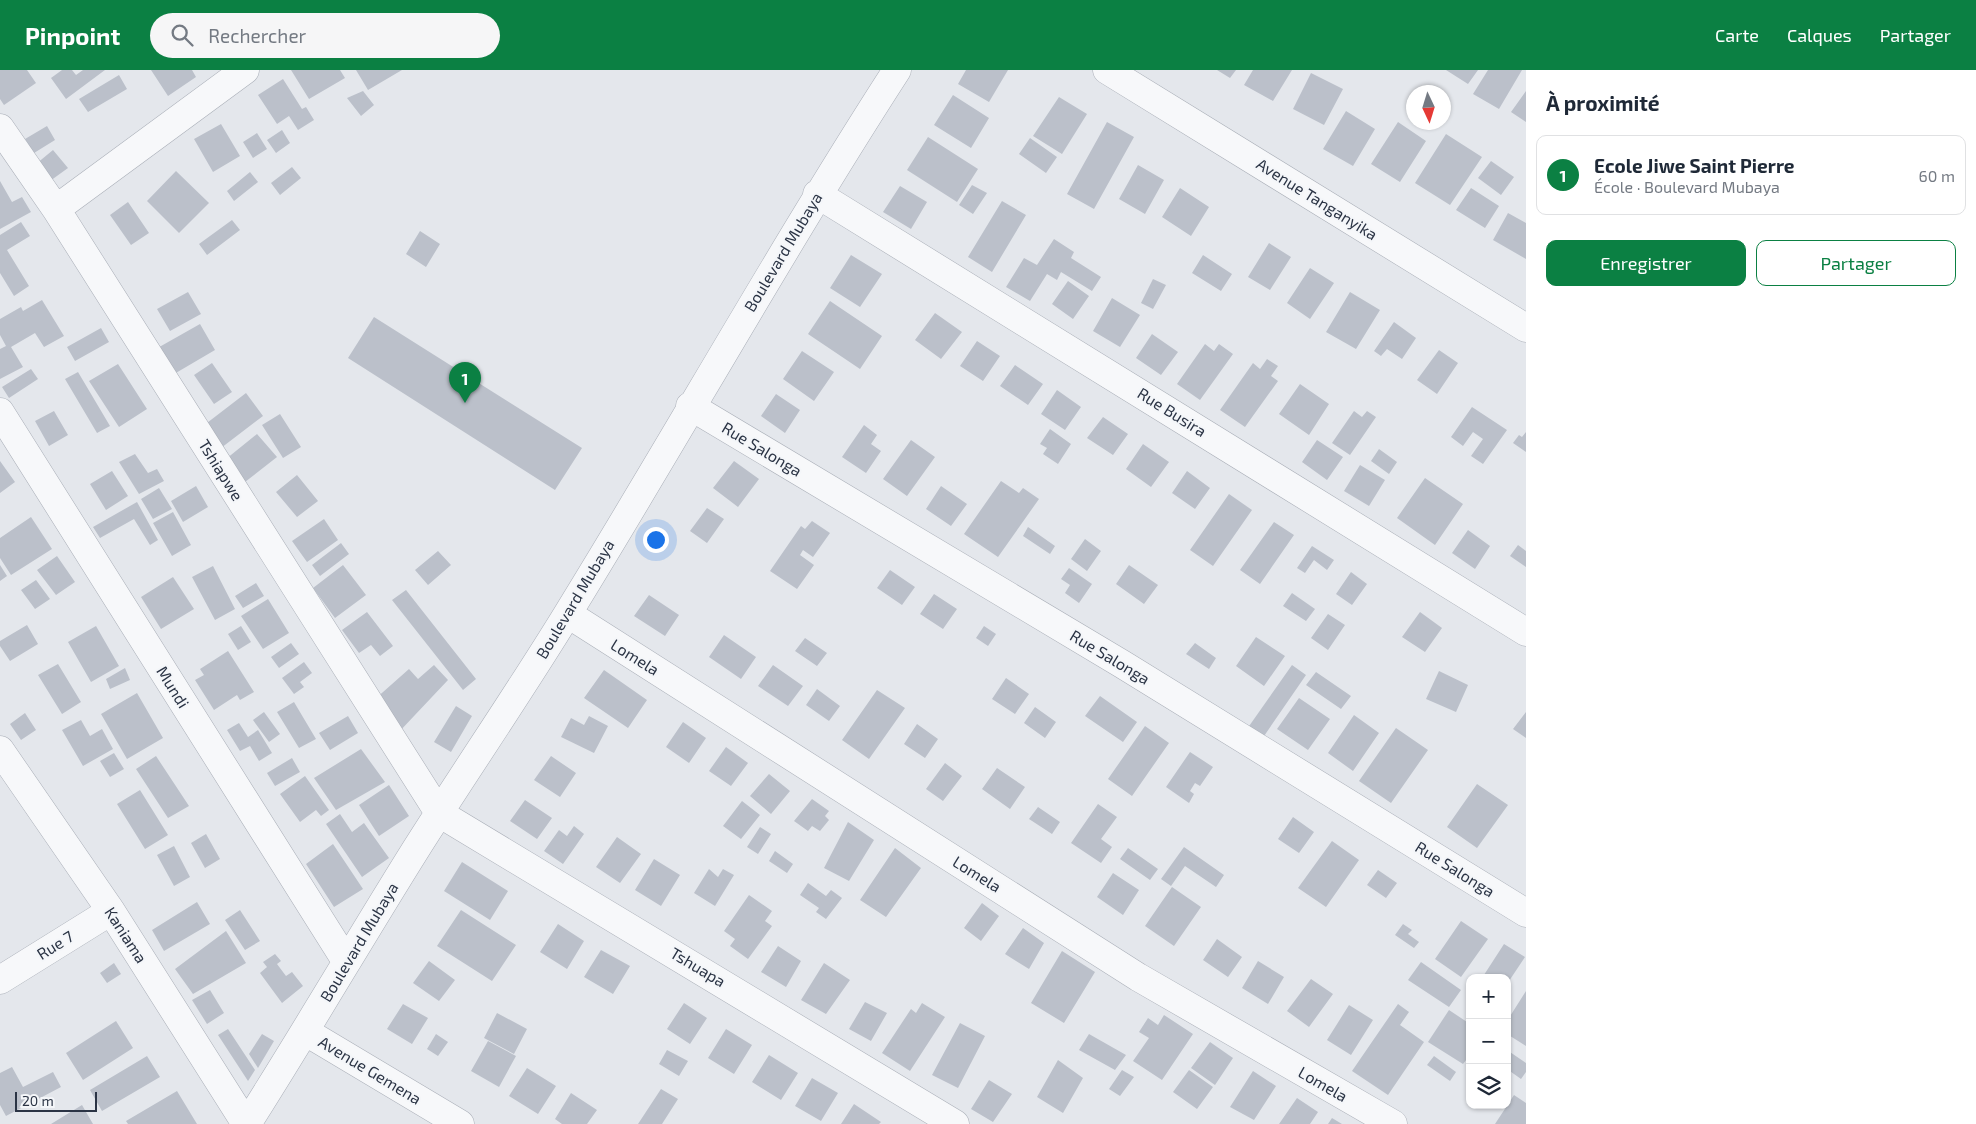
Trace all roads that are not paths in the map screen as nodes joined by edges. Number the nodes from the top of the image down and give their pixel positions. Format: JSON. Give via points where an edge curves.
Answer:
{"nodes":[{"id":1,"x":245,"y":70,"type":"edge"},
{"id":2,"x":897,"y":70,"type":"edge"},
{"id":3,"x":1108,"y":70,"type":"edge"},
{"id":4,"x":0,"y":128,"type":"edge"},
{"id":5,"x":817,"y":194,"type":"junction"},
{"id":6,"x":56,"y":209,"type":"junction"},
{"id":7,"x":1526,"y":328,"type":"edge"},
{"id":8,"x":690,"y":406,"type":"junction"},
{"id":9,"x":0,"y":412,"type":"edge"},
{"id":10,"x":568,"y":614,"type":"junction"},
{"id":11,"x":1526,"y":632,"type":"edge"},
{"id":12,"x":0,"y":750,"type":"edge"},
{"id":13,"x":439,"y":813,"type":"junction"},
{"id":14,"x":110,"y":911,"type":"junction"},
{"id":15,"x":1526,"y":913,"type":"edge"},
{"id":16,"x":346,"y":961,"type":"junction"},
{"id":17,"x":0,"y":980,"type":"edge"},
{"id":18,"x":306,"y":1032,"type":"junction"},
{"id":19,"x":246,"y":1124,"type":"edge"},
{"id":20,"x":460,"y":1124,"type":"edge"},
{"id":21,"x":955,"y":1124,"type":"edge"},
{"id":22,"x":1393,"y":1124,"type":"edge"}],
"edges":[{"from":1,"to":6,"type":"street"},
{"from":2,"to":5,"type":"street","name":"Boulevard Mubaya"},
{"from":3,"to":7,"type":"street","name":"Avenue Tanganyika"},
{"from":4,"to":6,"type":"street","name":"Tshiapwe"},
{"from":5,"to":8,"type":"street","name":"Boulevard Mubaya"},
{"from":5,"to":11,"type":"street","name":"Rue Busira"},
{"from":6,"to":13,"type":"street","name":"Tshiapwe"},
{"from":8,"to":10,"type":"street","name":"Boulevard Mubaya"},
{"from":8,"to":15,"type":"street","name":"Rue Salonga","via":[[1122,664]]},
{"from":9,"to":16,"type":"street","name":"Mundi"},
{"from":10,"to":13,"type":"street","name":"Boulevard Mubaya"},
{"from":10,"to":22,"type":"street","name":"Lomela","via":[[1138,977]]},
{"from":12,"to":14,"type":"street","name":"Kaniama"},
{"from":13,"to":16,"type":"street","name":"Boulevard Mubaya"},
{"from":13,"to":21,"type":"street","name":"Tshuapa"},
{"from":14,"to":17,"type":"street","name":"Rue 7"},
{"from":14,"to":19,"type":"street","name":"Kaniama"},
{"from":16,"to":18,"type":"street","name":"Boulevard Mubaya"},
{"from":18,"to":19,"type":"street","name":"Boulevard Mubaya"},
{"from":18,"to":20,"type":"street","name":"Avenue Gemena"}]}
